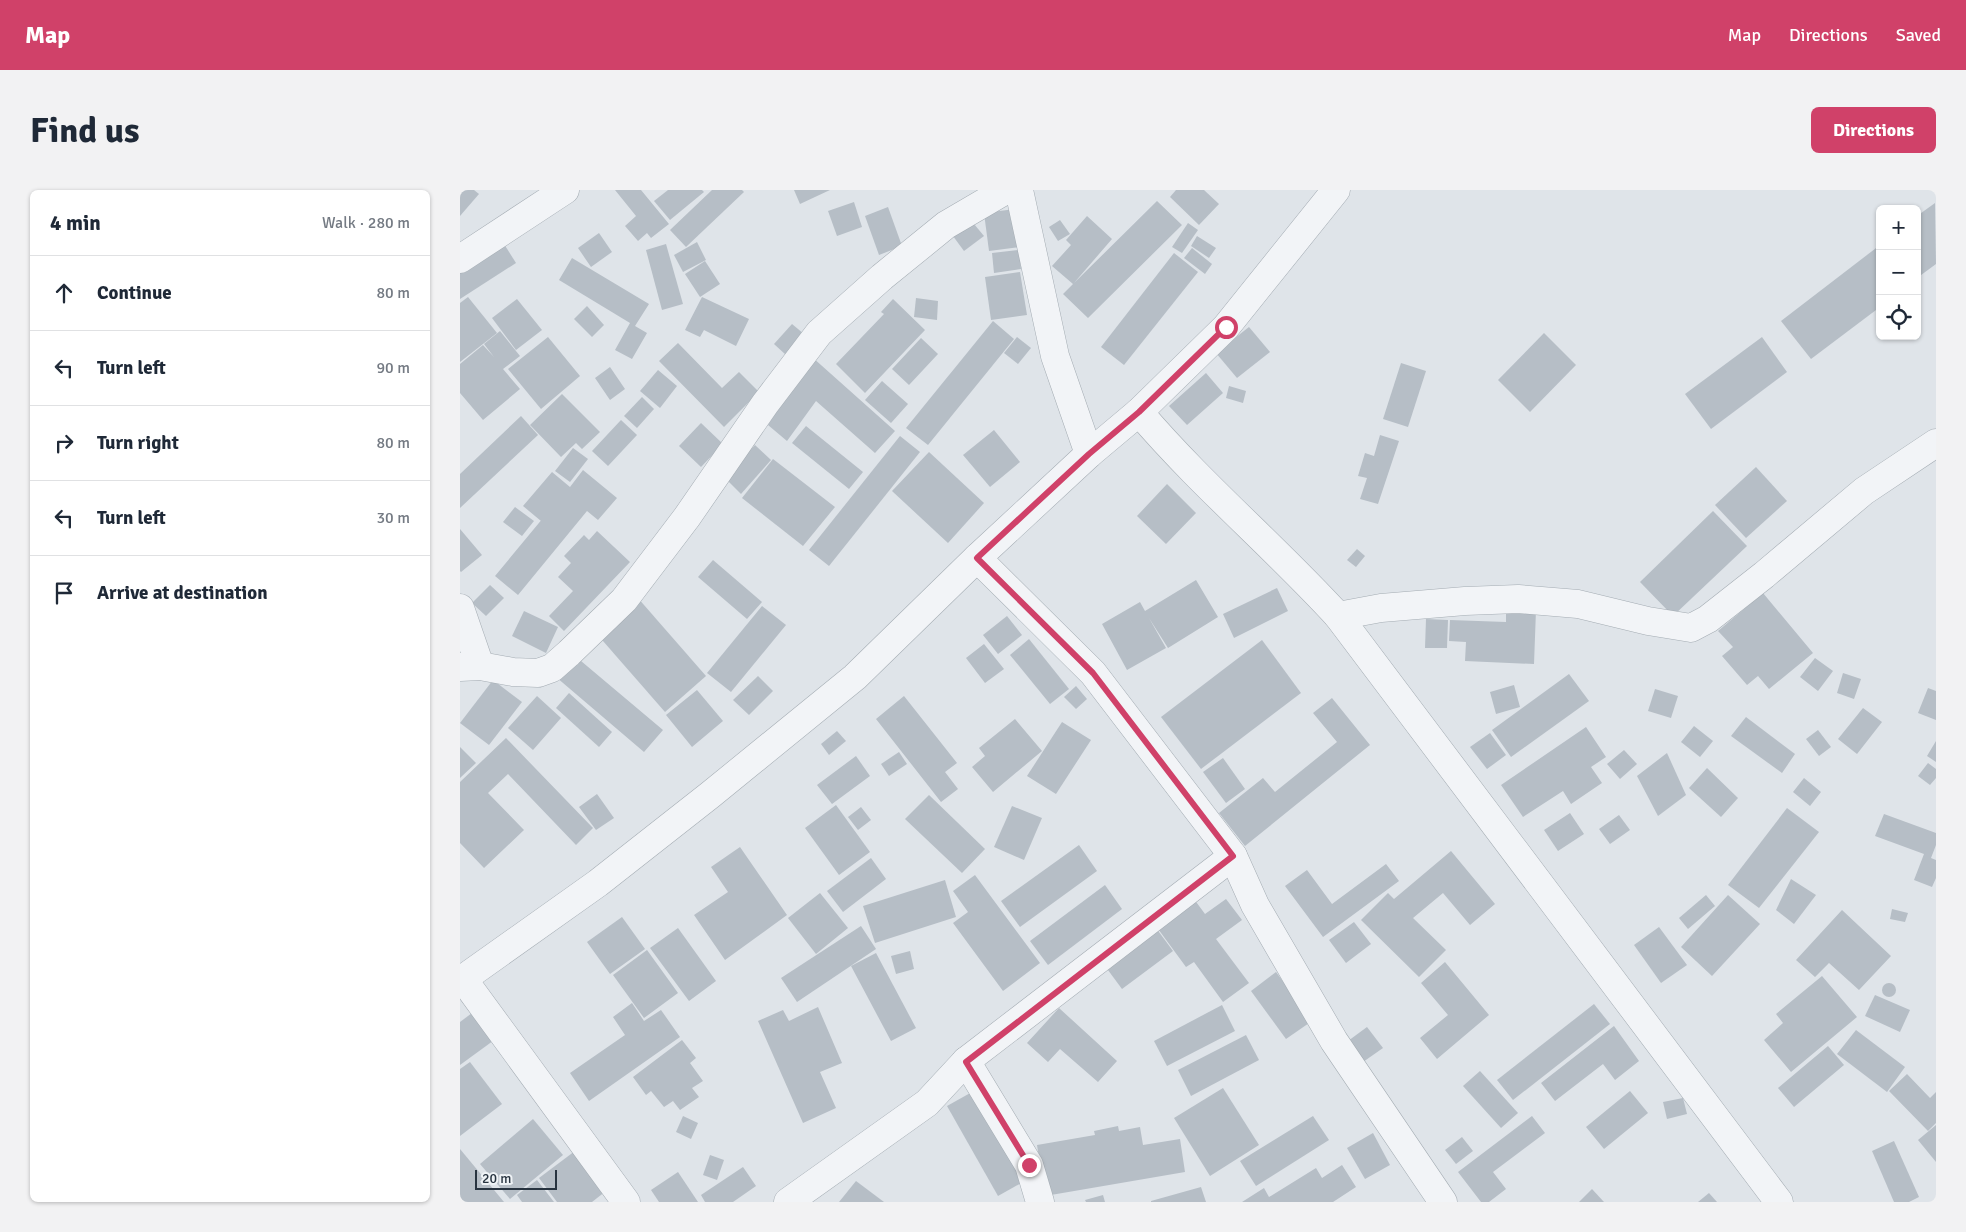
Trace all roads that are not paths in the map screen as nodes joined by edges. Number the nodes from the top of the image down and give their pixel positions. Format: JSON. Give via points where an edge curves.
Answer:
{"nodes":[{"id":1,"x":565,"y":190,"type":"edge"},
{"id":2,"x":1006,"y":190,"type":"edge"},
{"id":3,"x":1019,"y":190,"type":"edge"},
{"id":4,"x":1336,"y":190,"type":"edge"},
{"id":5,"x":460,"y":258,"type":"edge"},
{"id":6,"x":1139,"y":412,"type":"junction"},
{"id":7,"x":1936,"y":443,"type":"edge"},
{"id":8,"x":1089,"y":454,"type":"junction"},
{"id":9,"x":977,"y":558,"type":"junction"},
{"id":10,"x":460,"y":608,"type":"edge"},
{"id":11,"x":1338,"y":616,"type":"junction"},
{"id":12,"x":470,"y":667,"type":"edge"},
{"id":13,"x":1233,"y":856,"type":"junction"},
{"id":14,"x":462,"y":980,"type":"edge"},
{"id":15,"x":966,"y":1062,"type":"junction"},
{"id":16,"x":626,"y":1202,"type":"edge"},
{"id":17,"x":788,"y":1202,"type":"edge"},
{"id":18,"x":1040,"y":1202,"type":"edge"},
{"id":19,"x":1444,"y":1202,"type":"edge"},
{"id":20,"x":1779,"y":1202,"type":"edge"}],
"edges":[{"from":1,"to":5,"type":"street"},
{"from":2,"to":12,"type":"street","via":[[946,225],[819,333],[624,600],[569,653],[552,668],[538,673]]},
{"from":3,"to":8,"type":"street","via":[[1054,356]]},
{"from":4,"to":6,"type":"street","via":[[1226,327]]},
{"from":6,"to":8,"type":"street"},
{"from":6,"to":11,"type":"street","via":[[1171,450],[1304,578]]},
{"from":7,"to":11,"type":"street","via":[[1864,491],[1764,575],[1708,619],[1691,628],[1578,604],[1518,599],[1381,608]]},
{"from":8,"to":9,"type":"street"},
{"from":9,"to":13,"type":"street","via":[[1093,673]]},
{"from":9,"to":14,"type":"street","via":[[855,677],[605,877]]},
{"from":10,"to":12,"type":"street"},
{"from":11,"to":20,"type":"street"},
{"from":13,"to":15,"type":"street"},
{"from":13,"to":19,"type":"street","via":[[1255,905],[1334,1041]]},
{"from":14,"to":16,"type":"street"},
{"from":15,"to":17,"type":"street","via":[[927,1103]]},
{"from":15,"to":18,"type":"street","via":[[1029,1165]]}]}
